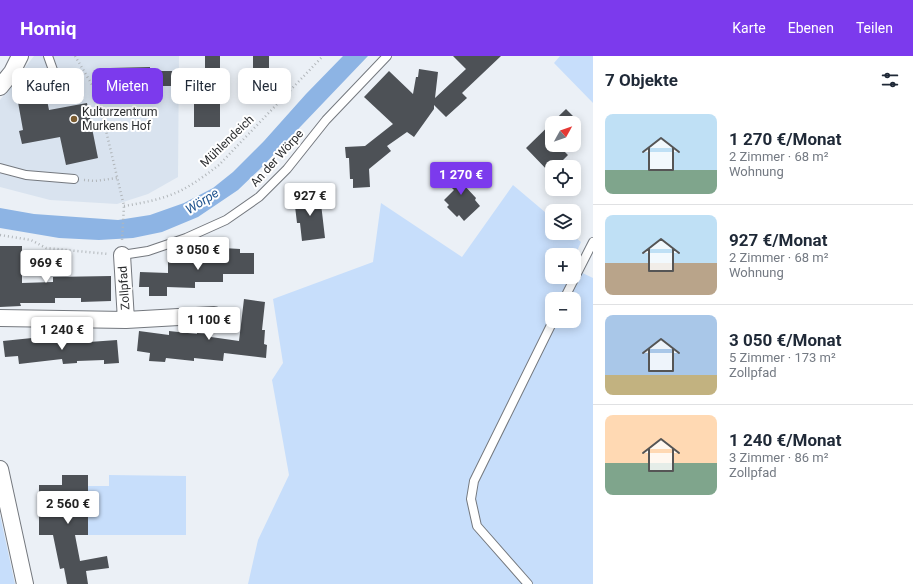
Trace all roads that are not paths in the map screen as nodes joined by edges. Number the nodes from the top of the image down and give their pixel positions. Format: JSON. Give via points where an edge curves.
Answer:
{"nodes":[{"id":1,"x":20,"y":56,"type":"edge"},
{"id":2,"x":48,"y":56,"type":"edge"},
{"id":3,"x":387,"y":56,"type":"edge"},
{"id":4,"x":52,"y":68,"type":"edge"},
{"id":5,"x":0,"y":87,"type":"edge"},
{"id":6,"x":0,"y":168,"type":"edge"},
{"id":7,"x":74,"y":179,"type":"road end"},
{"id":8,"x":593,"y":242,"type":"edge"},
{"id":9,"x":122,"y":251,"type":"joint"},
{"id":10,"x":568,"y":292,"type":"edge"},
{"id":11,"x":214,"y":315,"type":"dead end"},
{"id":12,"x":0,"y":318,"type":"edge"},
{"id":13,"x":126,"y":320,"type":"junction"},
{"id":14,"x":550,"y":328,"type":"edge"},
{"id":15,"x":0,"y":469,"type":"edge"},
{"id":16,"x":26,"y":584,"type":"edge"},
{"id":17,"x":528,"y":584,"type":"edge"}],
"edges":[{"from":1,"to":5,"type":"street"},
{"from":2,"to":4,"type":"lane"},
{"from":3,"to":9,"type":"lane","name":"An der Wörpe","via":[[326,120],[287,169],[259,197],[226,220],[186,238],[148,251]]},
{"from":6,"to":7,"type":"lane","via":[[26,175]]},
{"from":8,"to":10,"type":"lane"},
{"from":9,"to":13,"type":"street","name":"Zollpfad"},
{"from":11,"to":13,"type":"street","name":"Zollpfad"},
{"from":12,"to":13,"type":"street","name":"Zollpfad"},
{"from":14,"to":17,"type":"lane","via":[[474,481],[471,499],[477,526]]},
{"from":15,"to":16,"type":"street"}]}
